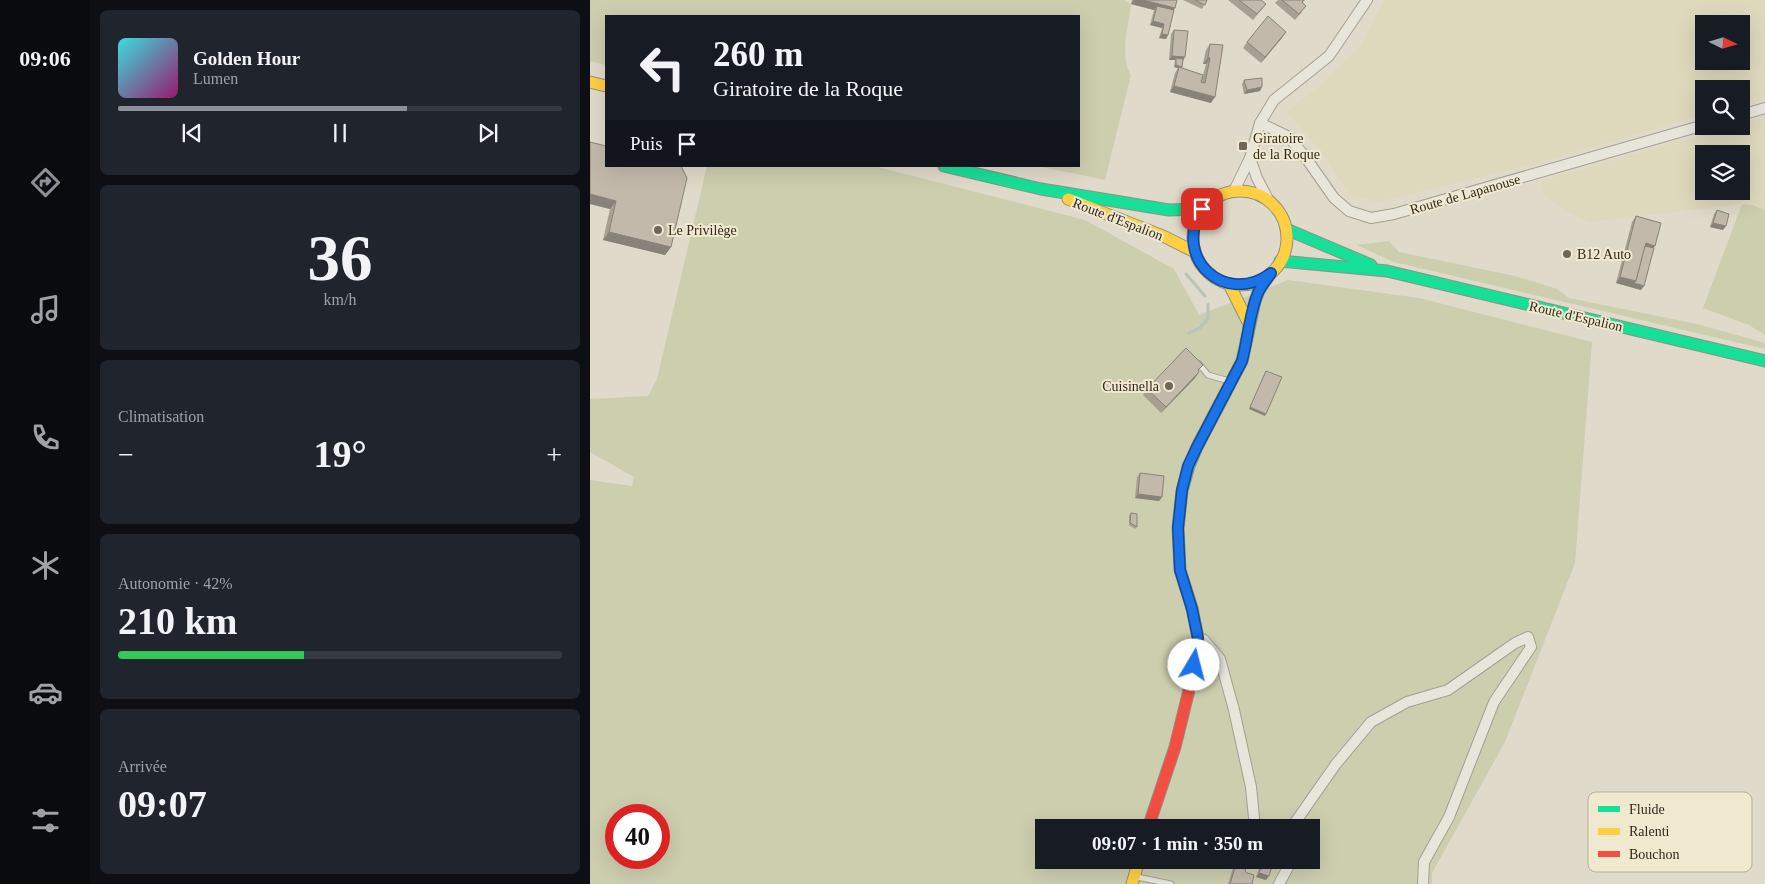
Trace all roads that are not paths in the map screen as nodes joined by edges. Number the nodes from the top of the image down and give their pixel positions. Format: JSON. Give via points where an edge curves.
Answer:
{"nodes":[{"id":1,"x":1367,"y":0,"type":"edge"},
{"id":2,"x":590,"y":82,"type":"edge"},
{"id":3,"x":605,"y":86,"type":"edge"},
{"id":4,"x":1765,"y":108,"type":"edge"},
{"id":5,"x":1750,"y":112,"type":"edge"},
{"id":6,"x":1260,"y":123,"type":"junction"},
{"id":7,"x":1695,"y":128,"type":"edge"},
{"id":8,"x":1250,"y":158,"type":"junction"},
{"id":9,"x":948,"y":167,"type":"edge"},
{"id":10,"x":1041,"y":189,"type":"junction"},
{"id":11,"x":1234,"y":191,"type":"junction"},
{"id":12,"x":1269,"y":201,"type":"junction"},
{"id":13,"x":1202,"y":209,"type":"junction"},
{"id":14,"x":1286,"y":230,"type":"junction"},
{"id":15,"x":1195,"y":252,"type":"junction"},
{"id":16,"x":1280,"y":261,"type":"junction"},
{"id":17,"x":1387,"y":271,"type":"junction"},
{"id":18,"x":1271,"y":273,"type":"junction"},
{"id":19,"x":1230,"y":284,"type":"junction"},
{"id":20,"x":1249,"y":324,"type":"junction"},
{"id":21,"x":1196,"y":360,"type":"edge"},
{"id":22,"x":1765,"y":360,"type":"edge"},
{"id":23,"x":1232,"y":382,"type":"junction"},
{"id":24,"x":1198,"y":638,"type":"junction"},
{"id":25,"x":1151,"y":819,"type":"edge"},
{"id":26,"x":1254,"y":819,"type":"edge"},
{"id":27,"x":1300,"y":819,"type":"edge"},
{"id":28,"x":1287,"y":869,"type":"edge"},
{"id":29,"x":1133,"y":880,"type":"edge"},
{"id":30,"x":1171,"y":884,"type":"edge"},
{"id":31,"x":1279,"y":884,"type":"edge"},
{"id":32,"x":1423,"y":884,"type":"edge"}],
"edges":[{"from":1,"to":6,"type":"street","via":[[1329,56],[1274,100]]},
{"from":2,"to":3,"type":"main road"},
{"from":4,"to":5,"type":"street"},
{"from":6,"to":7,"type":"street","name":"Route de Lapanouse","via":[[1289,137],[1334,198],[1349,211],[1371,218]]},
{"from":6,"to":8,"type":"street"},
{"from":8,"to":11,"type":"street"},
{"from":8,"to":12,"type":"street"},
{"from":9,"to":10,"type":"main road","name":"Route d'Espalion"},
{"from":10,"to":13,"type":"main road","name":"Route d'Espalion","via":[[1169,210]]},
{"from":10,"to":15,"type":"main road","name":"Route d'Espalion","via":[[1163,236]]},
{"from":11,"to":12,"type":"main road","via":[[1253,192]]},
{"from":11,"to":13,"type":"main road","via":[[1216,197]]},
{"from":12,"to":14,"type":"main road","via":[[1280,214]]},
{"from":13,"to":15,"type":"main road","via":[[1194,225]]},
{"from":14,"to":16,"type":"main road","via":[[1286,246]]},
{"from":14,"to":17,"type":"main road","name":"Route d'Espalion"},
{"from":15,"to":19,"type":"main road","via":[[1202,266],[1214,278]]},
{"from":16,"to":17,"type":"main road","name":"Route d'Espalion"},
{"from":16,"to":18,"type":"main road"},
{"from":17,"to":22,"type":"main road","name":"Route d'Espalion"},
{"from":18,"to":19,"type":"main road","via":[[1256,282]]},
{"from":18,"to":20,"type":"main road","via":[[1258,292]]},
{"from":19,"to":20,"type":"main road"},
{"from":20,"to":23,"type":"main road","via":[[1247,346]]},
{"from":21,"to":23,"type":"lane","via":[[1208,374]]},
{"from":23,"to":24,"type":"main road","via":[[1188,466],[1182,490],[1178,528],[1180,570]]},
{"from":24,"to":25,"type":"main road","via":[[1175,747]]},
{"from":24,"to":26,"type":"street","via":[[1204,640],[1220,658],[1251,787]]},
{"from":27,"to":32,"type":"street","via":[[1336,764],[1371,722],[1407,702],[1448,690],[1528,637],[1531,646],[1494,702],[1449,817],[1424,862]]},
{"from":28,"to":31,"type":"street"},
{"from":29,"to":30,"type":"lane"}]}
